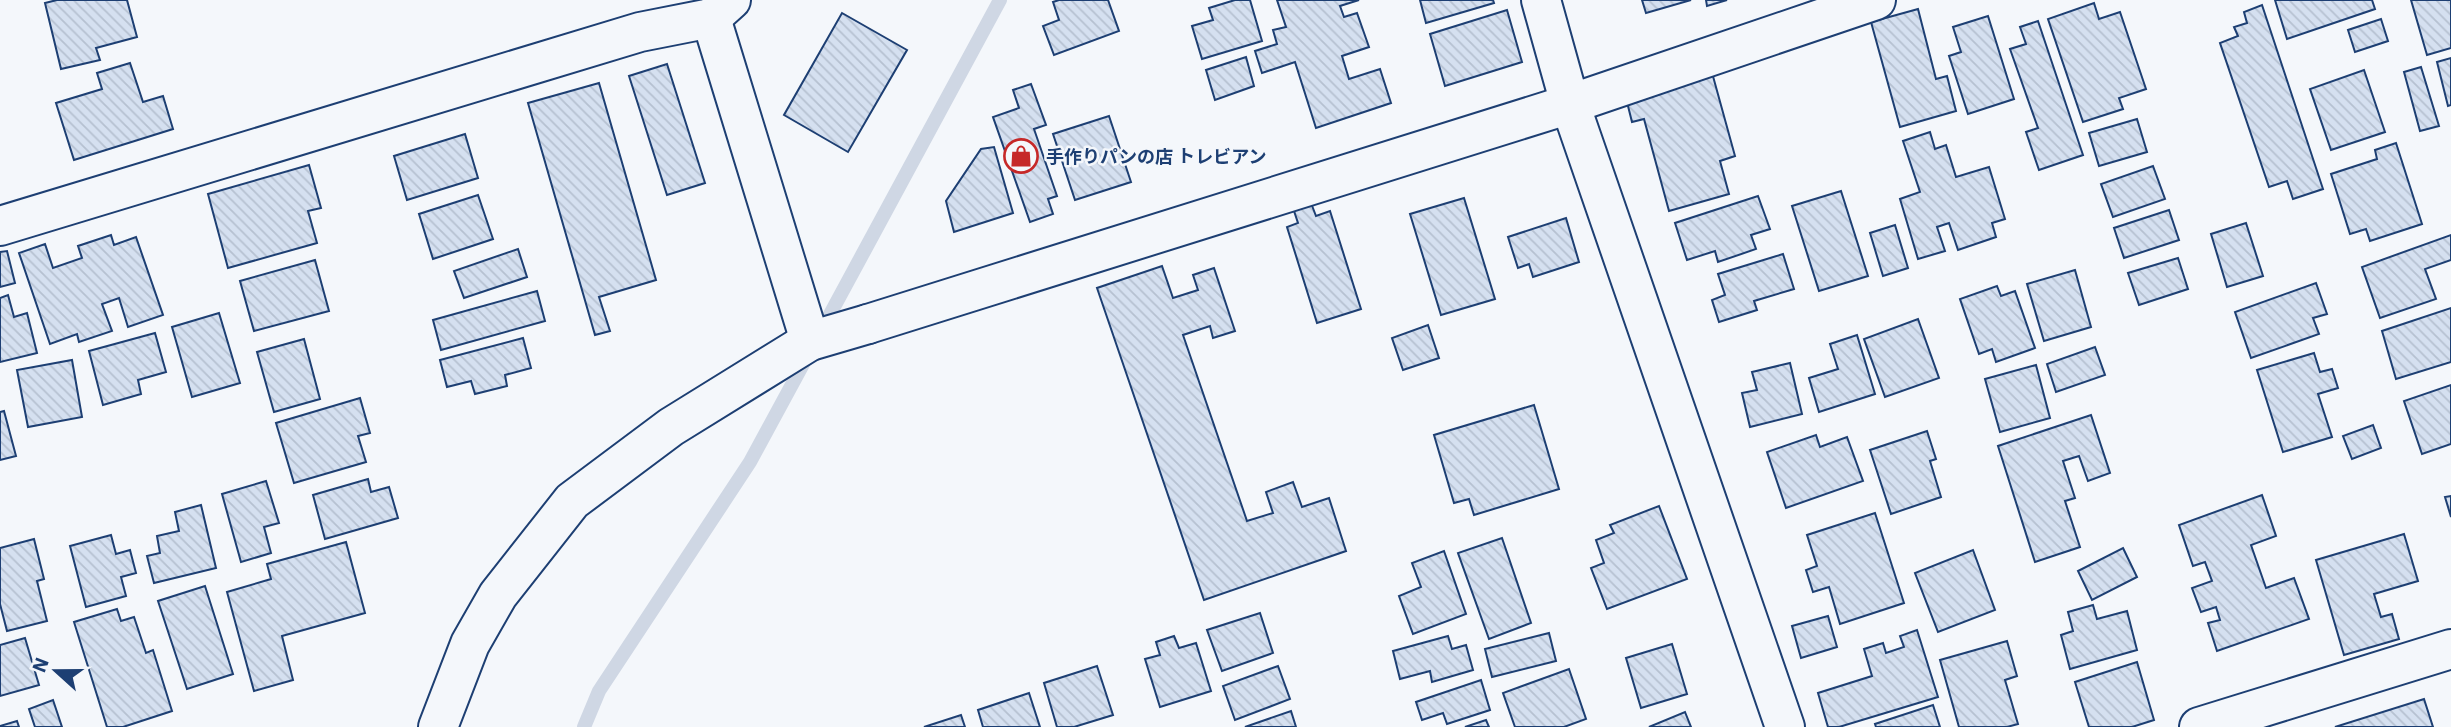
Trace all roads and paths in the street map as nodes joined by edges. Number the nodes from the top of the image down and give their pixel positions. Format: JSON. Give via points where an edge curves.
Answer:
{"nodes":[{"id":1,"x":1541,"y":0,"type":"edge"},
{"id":2,"x":1876,"y":0,"type":"edge"},
{"id":3,"x":721,"y":9,"type":"edge"},
{"id":4,"x":1570,"y":104,"type":"junction"},
{"id":5,"x":0,"y":226,"type":"edge"},
{"id":6,"x":810,"y":341,"type":"junction"},
{"id":7,"x":2451,"y":649,"type":"edge"},
{"id":8,"x":439,"y":727,"type":"edge"},
{"id":9,"x":1785,"y":727,"type":"edge"},
{"id":10,"x":2199,"y":727,"type":"edge"}],
"edges":[{"from":1,"to":4,"type":"street"},
{"from":2,"to":4,"type":"street"},
{"from":3,"to":5,"type":"street"},
{"from":3,"to":6,"type":"street"},
{"from":4,"to":6,"type":"street"},
{"from":4,"to":9,"type":"street"},
{"from":6,"to":8,"type":"street","via":[[670,427],[572,501],[498,595],[470,644]]},
{"from":7,"to":10,"type":"street"}]}
